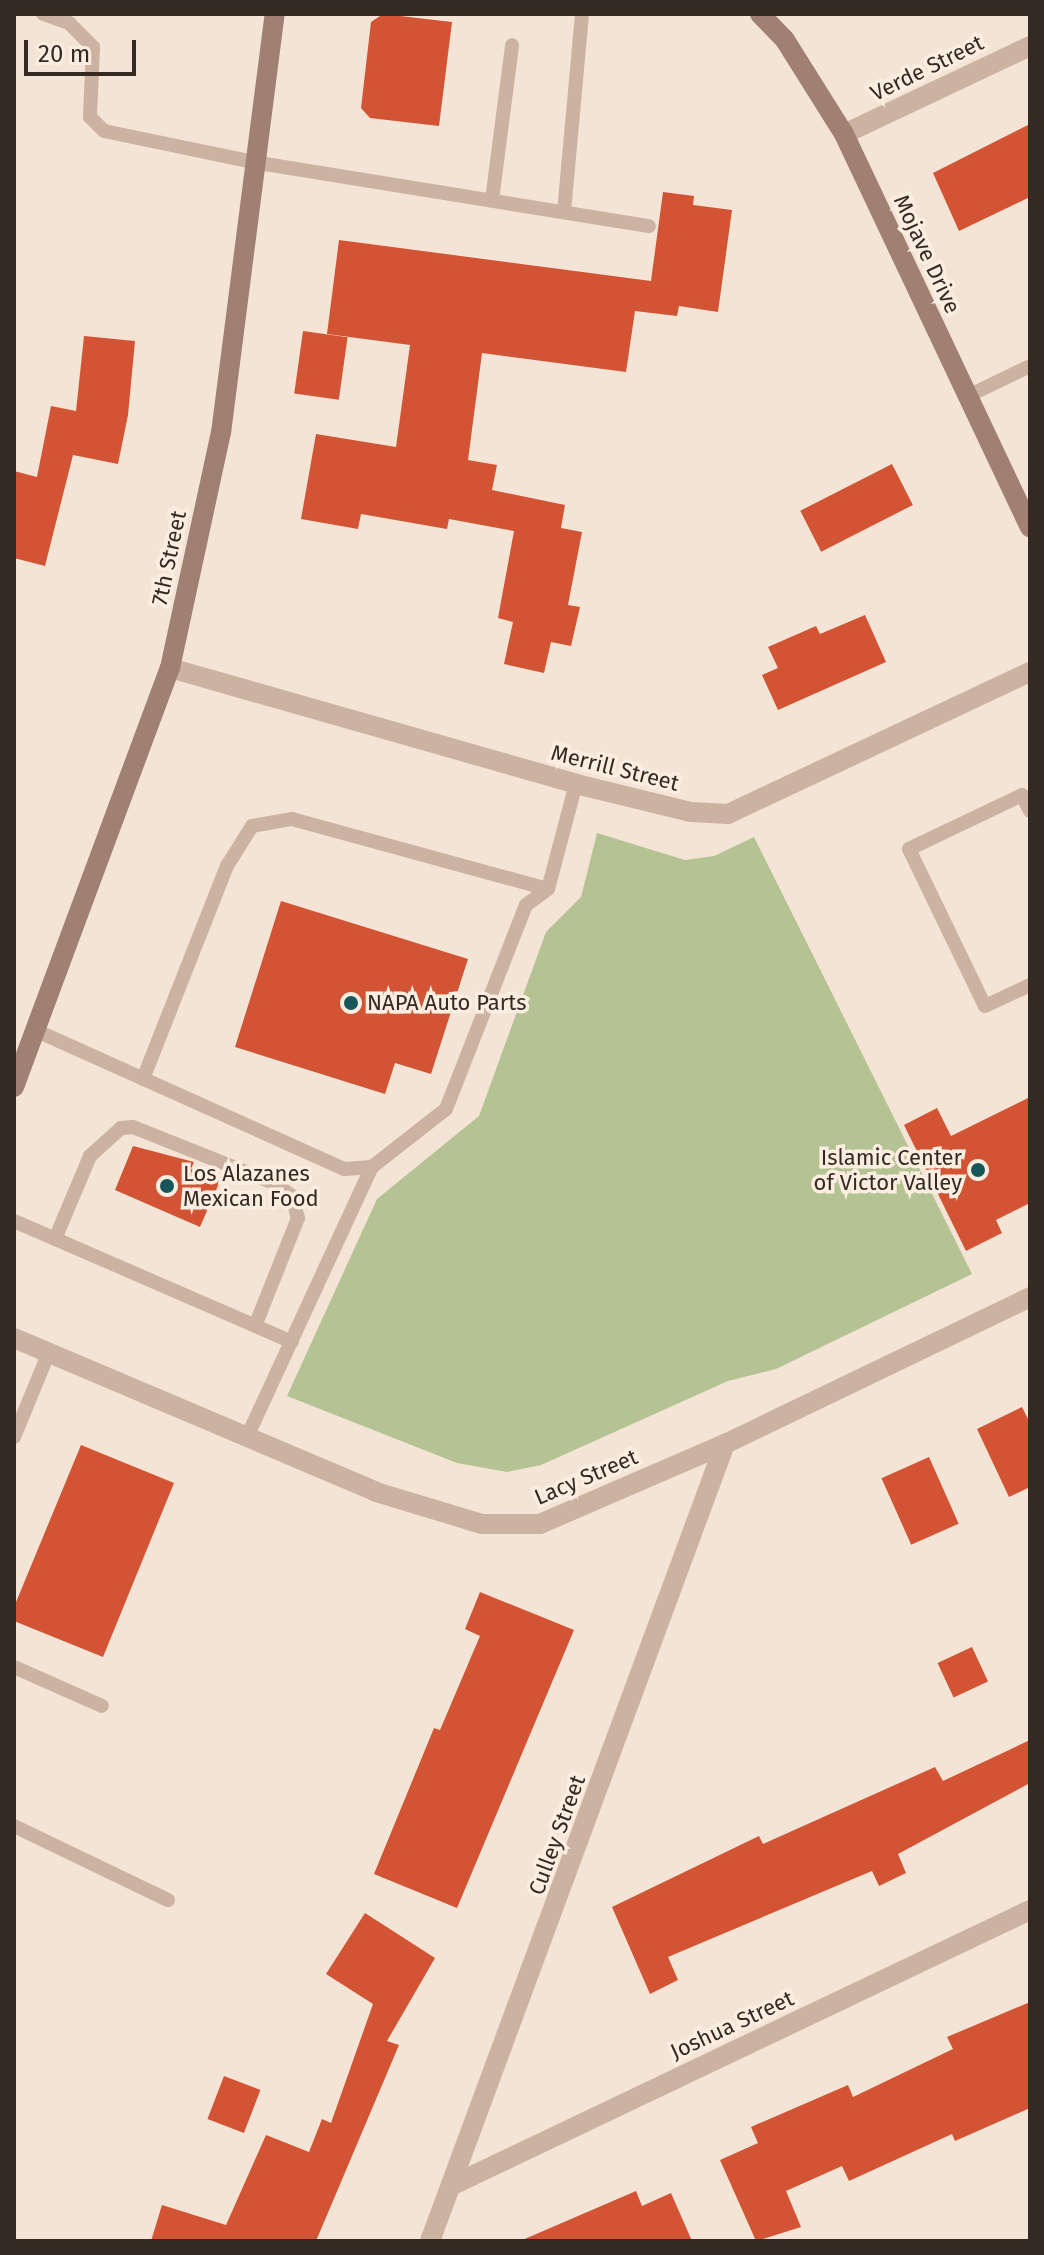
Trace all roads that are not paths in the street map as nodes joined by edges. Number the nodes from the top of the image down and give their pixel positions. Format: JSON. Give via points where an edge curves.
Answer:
{"nodes":[{"id":1,"x":43,"y":14,"type":"edge"},
{"id":2,"x":275,"y":14,"type":"edge"},
{"id":3,"x":582,"y":14,"type":"edge"},
{"id":4,"x":760,"y":14,"type":"edge"},
{"id":5,"x":512,"y":45,"type":"dead end"},
{"id":6,"x":1030,"y":46,"type":"edge"},
{"id":7,"x":844,"y":134,"type":"junction"},
{"id":8,"x":259,"y":163,"type":"junction"},
{"id":9,"x":492,"y":200,"type":"junction"},
{"id":10,"x":564,"y":212,"type":"junction"},
{"id":11,"x":649,"y":226,"type":"dead end"},
{"id":12,"x":1030,"y":366,"type":"edge"},
{"id":13,"x":968,"y":396,"type":"junction"},
{"id":14,"x":1030,"y":527,"type":"edge"},
{"id":15,"x":170,"y":668,"type":"junction"},
{"id":16,"x":1030,"y":672,"type":"edge"},
{"id":17,"x":576,"y":784,"type":"junction"},
{"id":18,"x":1030,"y":811,"type":"edge"},
{"id":19,"x":548,"y":889,"type":"junction"},
{"id":20,"x":1030,"y":985,"type":"edge"},
{"id":21,"x":37,"y":1031,"type":"junction"},
{"id":22,"x":143,"y":1079,"type":"junction"},
{"id":23,"x":14,"y":1087,"type":"edge"},
{"id":24,"x":372,"y":1167,"type":"junction"},
{"id":25,"x":14,"y":1221,"type":"edge"},
{"id":26,"x":55,"y":1239,"type":"junction"},
{"id":27,"x":1030,"y":1297,"type":"edge"},
{"id":28,"x":255,"y":1326,"type":"junction"},
{"id":29,"x":14,"y":1338,"type":"edge"},
{"id":30,"x":292,"y":1342,"type":"junction"},
{"id":31,"x":49,"y":1352,"type":"junction"},
{"id":32,"x":14,"y":1437,"type":"edge"},
{"id":33,"x":247,"y":1437,"type":"junction"},
{"id":34,"x":725,"y":1444,"type":"junction"},
{"id":35,"x":14,"y":1667,"type":"edge"},
{"id":36,"x":102,"y":1706,"type":"dead end"},
{"id":37,"x":14,"y":1826,"type":"edge"},
{"id":38,"x":168,"y":1900,"type":"dead end"},
{"id":39,"x":1030,"y":1910,"type":"edge"},
{"id":40,"x":455,"y":2184,"type":"junction"},
{"id":41,"x":430,"y":2241,"type":"edge"}],
"edges":[{"from":1,"to":8,"type":"lane","via":[[69,23],[93,47],[90,117],[104,131]]},
{"from":2,"to":8,"type":"main road","name":"7th Street"},
{"from":3,"to":10,"type":"lane"},
{"from":4,"to":7,"type":"main road","name":"Mojave Drive","via":[[785,40]]},
{"from":5,"to":9,"type":"lane"},
{"from":6,"to":7,"type":"street","name":"Verde Street"},
{"from":7,"to":13,"type":"main road","name":"Mojave Drive"},
{"from":8,"to":9,"type":"lane"},
{"from":8,"to":15,"type":"main road","name":"7th Street","via":[[221,433]]},
{"from":9,"to":10,"type":"lane"},
{"from":10,"to":11,"type":"lane"},
{"from":12,"to":13,"type":"lane"},
{"from":13,"to":14,"type":"main road","name":"Mojave Drive"},
{"from":15,"to":17,"type":"street","name":"Merrill Street"},
{"from":15,"to":21,"type":"main road","name":"7th Street"},
{"from":16,"to":17,"type":"street","name":"Merrill Street","via":[[728,814],[691,812]]},
{"from":17,"to":19,"type":"lane"},
{"from":18,"to":20,"type":"lane","via":[[1022,795],[909,849],[985,1006]]},
{"from":19,"to":22,"type":"lane","via":[[292,819],[252,826],[227,866]]},
{"from":19,"to":24,"type":"lane","via":[[526,905],[446,1109]]},
{"from":21,"to":22,"type":"lane"},
{"from":21,"to":23,"type":"main road","name":"7th Street"},
{"from":22,"to":24,"type":"lane","via":[[344,1169]]},
{"from":24,"to":30,"type":"lane"},
{"from":25,"to":26,"type":"lane"},
{"from":26,"to":28,"type":"lane"},
{"from":26,"to":28,"type":"lane","via":[[90,1156],[121,1128],[133,1127],[274,1183],[292,1196],[298,1218]]},
{"from":27,"to":34,"type":"street","name":"Lacy Street"},
{"from":28,"to":30,"type":"lane"},
{"from":29,"to":31,"type":"street","name":"Lacy Street"},
{"from":30,"to":33,"type":"lane"},
{"from":31,"to":32,"type":"lane"},
{"from":31,"to":33,"type":"street","name":"Lacy Street"},
{"from":33,"to":34,"type":"street","name":"Lacy Street","via":[[376,1492],[482,1524],[540,1524]]},
{"from":34,"to":40,"type":"street","name":"Culley Street"},
{"from":35,"to":36,"type":"lane"},
{"from":37,"to":38,"type":"lane"},
{"from":39,"to":40,"type":"street","name":"Joshua Street"},
{"from":40,"to":41,"type":"street","name":"Culley Street"}]}
